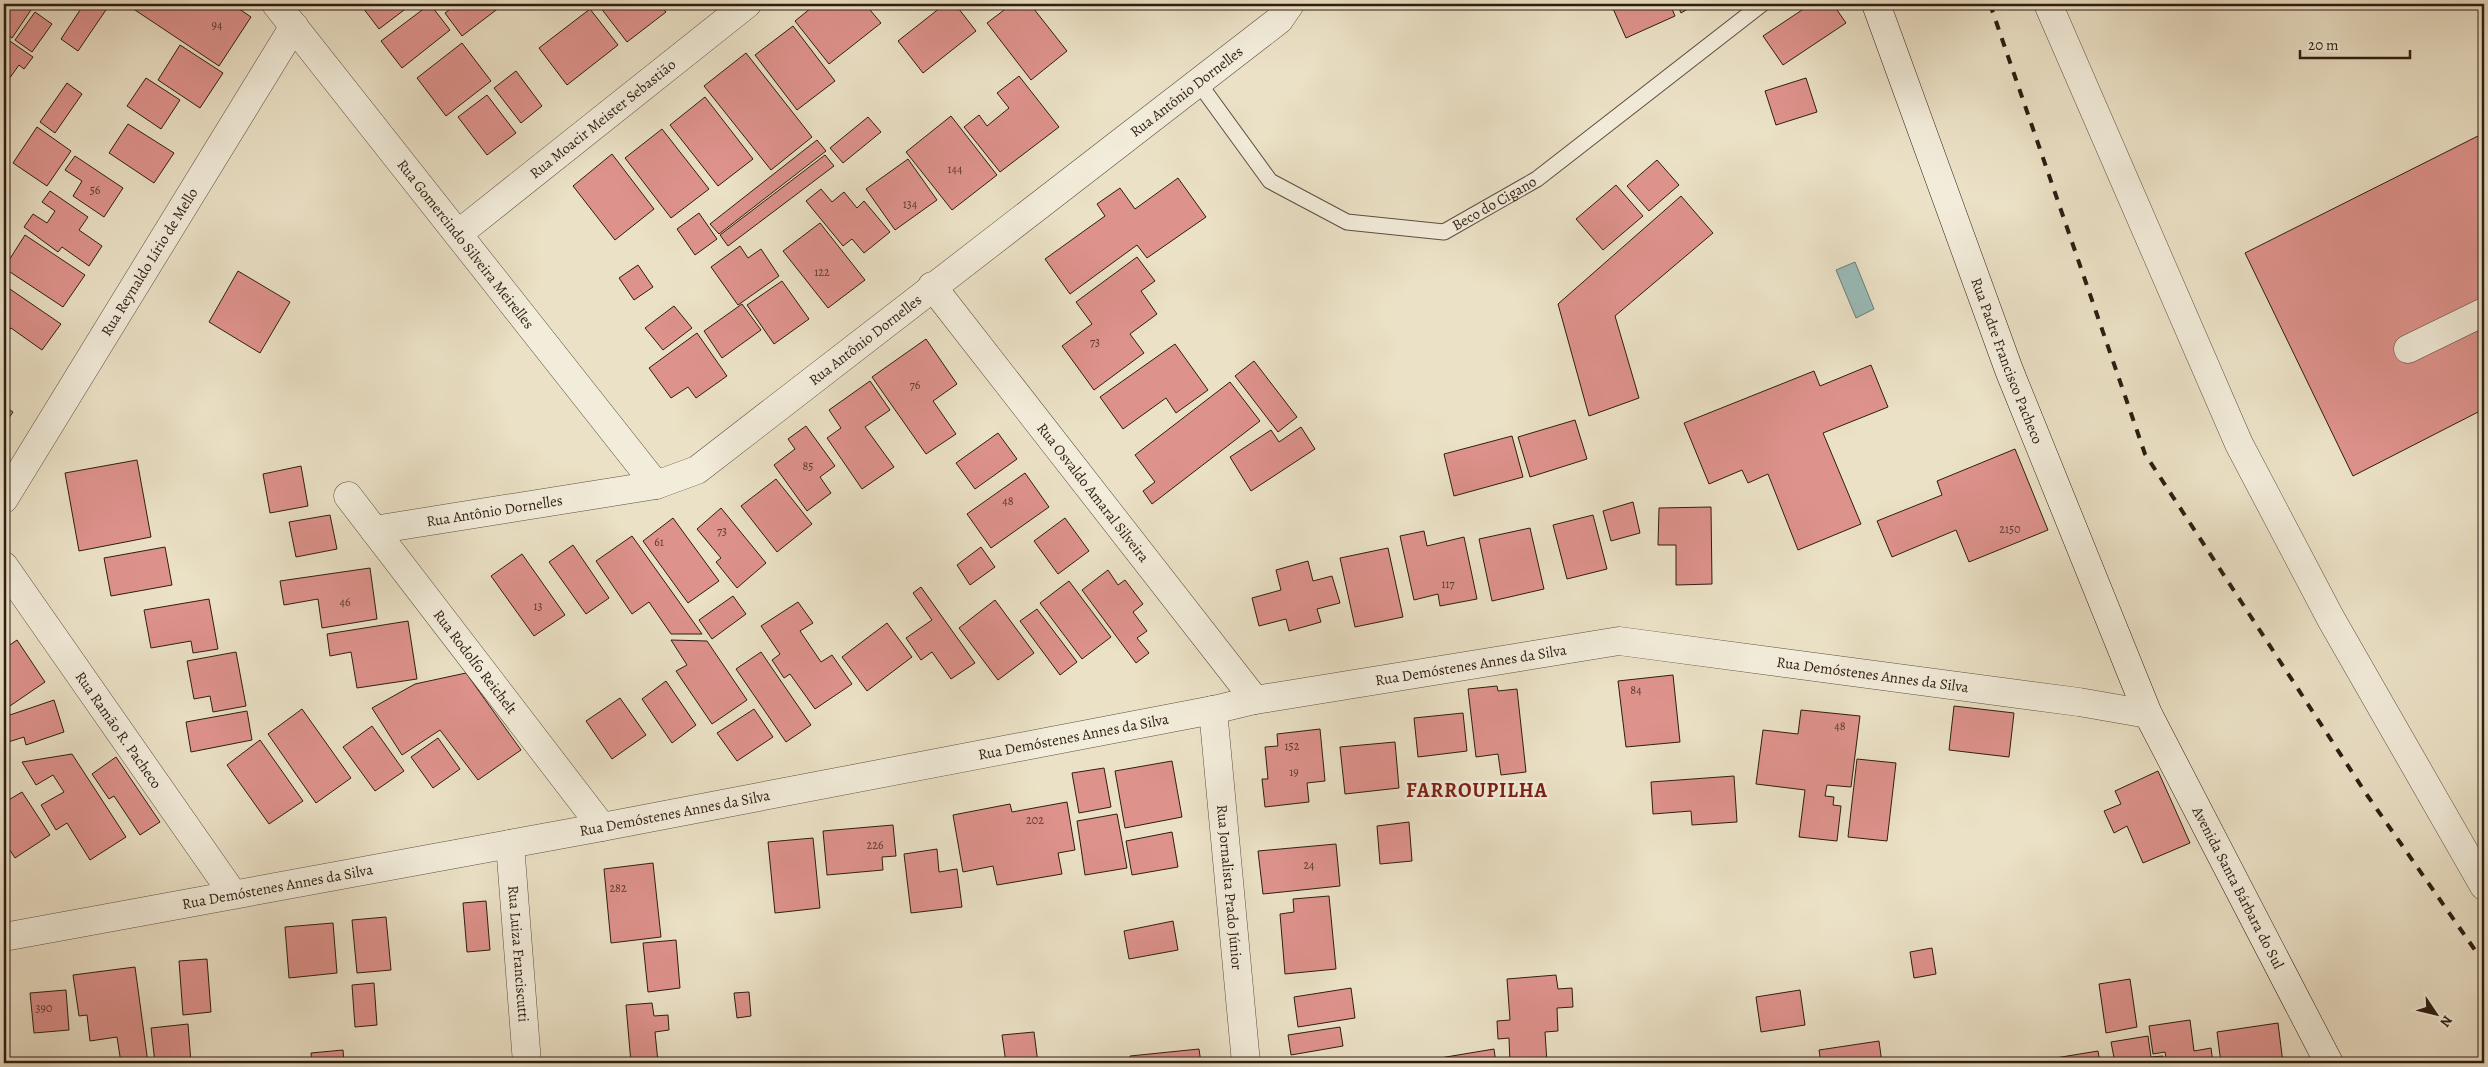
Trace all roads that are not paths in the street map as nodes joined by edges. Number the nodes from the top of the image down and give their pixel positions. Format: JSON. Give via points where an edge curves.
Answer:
{"nodes":[{"id":1,"x":276,"y":4,"type":"edge"},
{"id":2,"x":1290,"y":4,"type":"edge"},
{"id":3,"x":1762,"y":4,"type":"edge"},
{"id":4,"x":1876,"y":4,"type":"edge"},
{"id":5,"x":2048,"y":4,"type":"edge"},
{"id":6,"x":743,"y":5,"type":"edge"},
{"id":7,"x":294,"y":26,"type":"junction"},
{"id":8,"x":1198,"y":82,"type":"junction"},
{"id":9,"x":458,"y":234,"type":"junction"},
{"id":10,"x":932,"y":286,"type":"junction"},
{"id":11,"x":2484,"y":312,"type":"edge"},
{"id":12,"x":2408,"y":349,"type":"dead end"},
{"id":13,"x":656,"y":485,"type":"junction"},
{"id":14,"x":348,"y":496,"type":"dead end"},
{"id":15,"x":4,"y":499,"type":"edge"},
{"id":16,"x":374,"y":530,"type":"junction"},
{"id":17,"x":4,"y":566,"type":"edge"},
{"id":18,"x":1255,"y":700,"type":"junction"},
{"id":19,"x":1213,"y":710,"type":"junction"},
{"id":20,"x":2148,"y":714,"type":"junction"},
{"id":21,"x":602,"y":827,"type":"junction"},
{"id":22,"x":510,"y":844,"type":"junction"},
{"id":23,"x":2484,"y":886,"type":"edge"},
{"id":24,"x":233,"y":894,"type":"junction"},
{"id":25,"x":4,"y":937,"type":"edge"},
{"id":26,"x":527,"y":1063,"type":"edge"},
{"id":27,"x":1246,"y":1063,"type":"edge"},
{"id":28,"x":2329,"y":1063,"type":"edge"}],
"edges":[{"from":1,"to":7,"type":"street","name":"Rua Gomercindo Silveira Meirelles"},
{"from":2,"to":8,"type":"street","name":"Rua Antônio Dornelles","via":[[1278,20]]},
{"from":3,"to":8,"type":"lane","name":"Beco do Cigano","via":[[1537,179],[1444,232],[1348,222],[1270,181]]},
{"from":4,"to":20,"type":"street","name":"Rua Padre Francisco Pacheco","via":[[2009,370]]},
{"from":5,"to":23,"type":"street","via":[[2239,444],[2331,619]]},
{"from":6,"to":9,"type":"street","name":"Rua Moacir Meister Sebastião"},
{"from":7,"to":9,"type":"street","name":"Rua Gomercindo Silveira Meirelles"},
{"from":7,"to":15,"type":"street","name":"Rua Reynaldo Lírio de Mello"},
{"from":8,"to":10,"type":"street","name":"Rua Antônio Dornelles"},
{"from":9,"to":13,"type":"street","name":"Rua Gomercindo Silveira Meirelles"},
{"from":10,"to":13,"type":"street","name":"Rua Antônio Dornelles","via":[[697,470]]},
{"from":10,"to":18,"type":"street","name":"Rua Osvaldo Amaral Silveira"},
{"from":11,"to":12,"type":"street"},
{"from":13,"to":16,"type":"street","name":"Rua Antônio Dornelles"},
{"from":14,"to":16,"type":"street","name":"Rua Rodolfo Reichelt"},
{"from":16,"to":21,"type":"street","name":"Rua Rodolfo Reichelt"},
{"from":17,"to":24,"type":"street","name":"Rua Ramão R. Pacheco"},
{"from":18,"to":19,"type":"street","name":"Rua Demóstenes Annes da Silva"},
{"from":18,"to":20,"type":"street","name":"Rua Demóstenes Annes da Silva","via":[[1619,641],[2069,700]]},
{"from":19,"to":21,"type":"street","name":"Rua Demóstenes Annes da Silva"},
{"from":19,"to":27,"type":"street","name":"Rua Jornalista Prado Júnior"},
{"from":20,"to":28,"type":"street","name":"Avenida Santa Bárbara do Sul"},
{"from":21,"to":22,"type":"street","name":"Rua Demóstenes Annes da Silva"},
{"from":22,"to":24,"type":"street","name":"Rua Demóstenes Annes da Silva"},
{"from":22,"to":26,"type":"street","name":"Rua Luiza Franciscutti"},
{"from":24,"to":25,"type":"street","name":"Rua Demóstenes Annes da Silva"}]}
